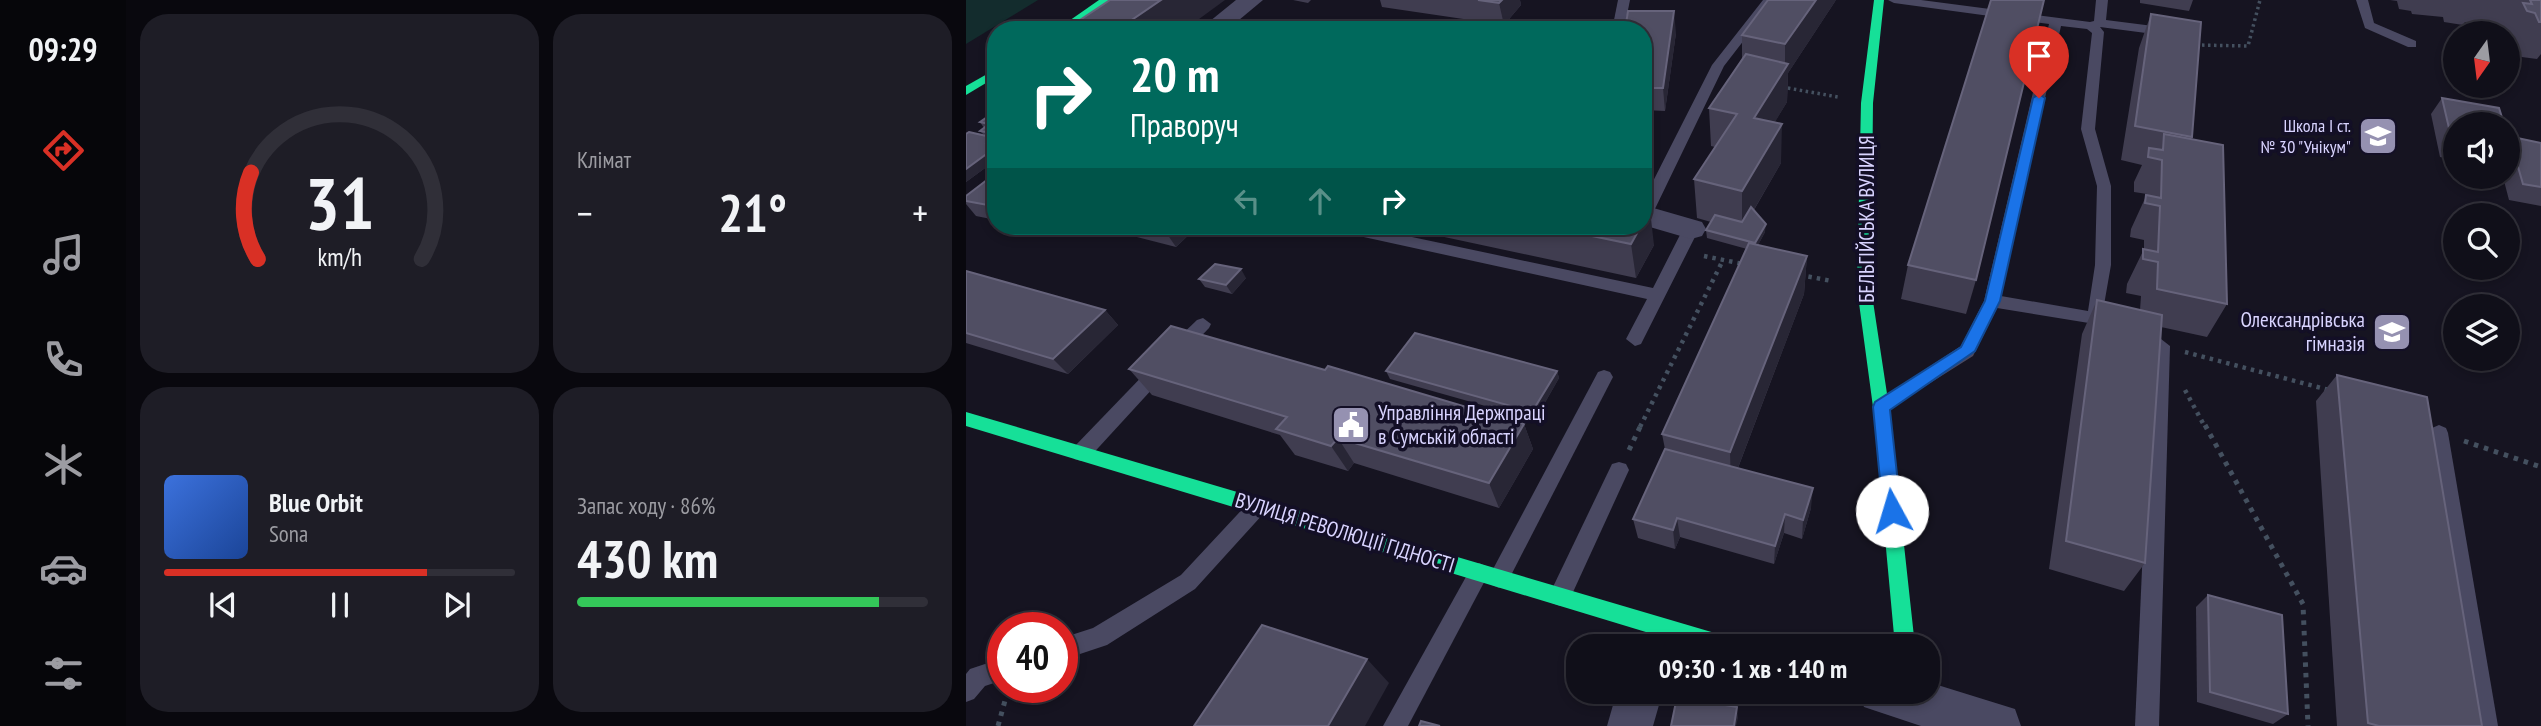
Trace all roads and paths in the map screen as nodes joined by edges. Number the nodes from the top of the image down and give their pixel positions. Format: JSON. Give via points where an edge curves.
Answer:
{"nodes":[{"id":1,"x":1107,"y":0,"type":"edge"},
{"id":2,"x":1251,"y":0,"type":"edge"},
{"id":3,"x":1624,"y":0,"type":"edge"},
{"id":4,"x":1769,"y":0,"type":"edge"},
{"id":5,"x":1879,"y":0,"type":"edge"},
{"id":6,"x":1894,"y":0,"type":"edge"},
{"id":7,"x":2102,"y":0,"type":"edge"},
{"id":8,"x":2362,"y":0,"type":"edge"},
{"id":9,"x":1075,"y":21,"type":"edge"},
{"id":10,"x":1223,"y":21,"type":"edge"},
{"id":11,"x":1620,"y":21,"type":"edge"},
{"id":12,"x":2056,"y":22,"type":"junction"},
{"id":13,"x":2095,"y":25,"type":"junction"},
{"id":14,"x":2180,"y":33,"type":"edge"},
{"id":15,"x":2412,"y":44,"type":"dead end"},
{"id":16,"x":987,"y":77,"type":"edge"},
{"id":17,"x":1778,"y":86,"type":"edge"},
{"id":18,"x":966,"y":91,"type":"edge"},
{"id":19,"x":1867,"y":103,"type":"junction"},
{"id":20,"x":1652,"y":199,"type":"edge"},
{"id":21,"x":1652,"y":220,"type":"edge"},
{"id":22,"x":1378,"y":235,"type":"edge"},
{"id":23,"x":1686,"y":240,"type":"junction"},
{"id":24,"x":1723,"y":260,"type":"junction"},
{"id":25,"x":1749,"y":265,"type":"edge"},
{"id":26,"x":1787,"y":272,"type":"edge"},
{"id":27,"x":1864,"y":288,"type":"junction"},
{"id":28,"x":1657,"y":295,"type":"junction"},
{"id":29,"x":1992,"y":301,"type":"junction"},
{"id":30,"x":1203,"y":324,"type":"dead end"},
{"id":31,"x":1635,"y":339,"type":"dead end"},
{"id":32,"x":2161,"y":346,"type":"junction"},
{"id":33,"x":1604,"y":377,"type":"dead end"},
{"id":34,"x":2342,"y":394,"type":"edge"},
{"id":35,"x":1881,"y":407,"type":"junction"},
{"id":36,"x":966,"y":419,"type":"edge"},
{"id":37,"x":2439,"y":433,"type":"joint"},
{"id":38,"x":1080,"y":453,"type":"junction"},
{"id":39,"x":2541,"y":467,"type":"edge"},
{"id":40,"x":1619,"y":470,"type":"joint"},
{"id":41,"x":1257,"y":507,"type":"junction"},
{"id":42,"x":1489,"y":575,"type":"junction"},
{"id":43,"x":1560,"y":596,"type":"junction"},
{"id":44,"x":1651,"y":634,"type":"edge"},
{"id":45,"x":1904,"y":634,"type":"edge"},
{"id":46,"x":1078,"y":644,"type":"edge"},
{"id":47,"x":987,"y":674,"type":"edge"},
{"id":48,"x":970,"y":680,"type":"edge"},
{"id":49,"x":1005,"y":703,"type":"edge"},
{"id":50,"x":1636,"y":704,"type":"edge"},
{"id":51,"x":1928,"y":704,"type":"edge"},
{"id":52,"x":998,"y":726,"type":"edge"},
{"id":53,"x":1395,"y":726,"type":"edge"},
{"id":54,"x":1630,"y":726,"type":"edge"},
{"id":55,"x":1998,"y":726,"type":"edge"},
{"id":56,"x":2147,"y":726,"type":"edge"},
{"id":57,"x":2308,"y":726,"type":"edge"},
{"id":58,"x":2486,"y":726,"type":"edge"}],
"edges":[{"from":1,"to":9,"type":"street"},
{"from":2,"to":10,"type":"street"},
{"from":3,"to":11,"type":"lane"},
{"from":4,"to":20,"type":"lane","via":[[1718,65]]},
{"from":5,"to":19,"type":"street","name":"БЕЛЬГІЙСЬКА ВУЛИЦЯ"},
{"from":6,"to":12,"type":"lane"},
{"from":7,"to":13,"type":"lane"},
{"from":8,"to":15,"type":"lane","via":[[2370,26]]},
{"from":12,"to":13,"type":"lane"},
{"from":12,"to":29,"type":"lane"},
{"from":13,"to":14,"type":"lane"},
{"from":13,"to":29,"type":"lane","via":[[2088,129],[2104,186],[2103,265],[2095,318]]},
{"from":16,"to":18,"type":"street"},
{"from":17,"to":19,"type":"path"},
{"from":19,"to":27,"type":"street","name":"БЕЛЬГІЙСЬКА ВУЛИЦЯ"},
{"from":21,"to":23,"type":"street"},
{"from":22,"to":28,"type":"lane"},
{"from":23,"to":24,"type":"path"},
{"from":23,"to":28,"type":"lane"},
{"from":24,"to":25,"type":"path"},
{"from":24,"to":40,"type":"path"},
{"from":26,"to":27,"type":"path"},
{"from":27,"to":35,"type":"street","name":"БЕЛЬГІЙСЬКА ВУЛИЦЯ"},
{"from":28,"to":31,"type":"lane"},
{"from":29,"to":35,"type":"lane","via":[[1967,351]]},
{"from":30,"to":38,"type":"lane"},
{"from":32,"to":34,"type":"path"},
{"from":32,"to":56,"type":"lane"},
{"from":32,"to":57,"type":"path","via":[[2303,604]]},
{"from":33,"to":42,"type":"lane"},
{"from":35,"to":45,"type":"street","name":"БЕЛЬГІЙСЬКА ВУЛИЦЯ"},
{"from":36,"to":38,"type":"street","name":"ВУЛИЦЯ РЕВОЛЮЦІЇ ГІДНОСТІ"},
{"from":37,"to":39,"type":"path"},
{"from":37,"to":58,"type":"lane"},
{"from":38,"to":41,"type":"street","name":"ВУЛИЦЯ РЕВОЛЮЦІЇ ГІДНОСТІ"},
{"from":40,"to":43,"type":"lane"},
{"from":41,"to":42,"type":"street","name":"ВУЛИЦЯ РЕВОЛЮЦІЇ ГІДНОСТІ"},
{"from":41,"to":46,"type":"lane","via":[[1188,582],[1099,637]]},
{"from":42,"to":43,"type":"street","name":"ВУЛИЦЯ РЕВОЛЮЦІЇ ГІДНОСТІ"},
{"from":42,"to":53,"type":"lane"},
{"from":43,"to":44,"type":"street","name":"ВУЛИЦЯ РЕВОЛЮЦІЇ ГІДНОСТІ"},
{"from":47,"to":48,"type":"lane"},
{"from":49,"to":52,"type":"path"},
{"from":50,"to":54,"type":"street"},
{"from":51,"to":55,"type":"street"}]}
